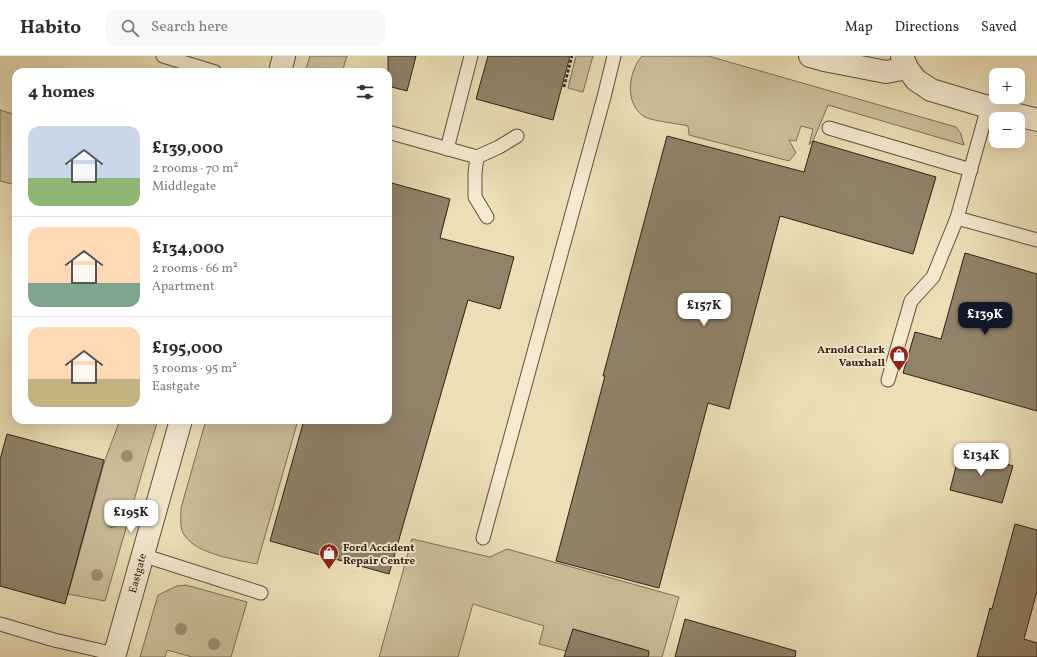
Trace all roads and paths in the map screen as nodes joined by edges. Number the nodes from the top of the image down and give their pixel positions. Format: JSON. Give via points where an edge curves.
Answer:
{"nodes":[{"id":1,"x":163,"y":56,"type":"edge"},
{"id":2,"x":284,"y":56,"type":"edge"},
{"id":3,"x":471,"y":56,"type":"edge"},
{"id":4,"x":572,"y":56,"type":"edge"},
{"id":5,"x":614,"y":56,"type":"edge"},
{"id":6,"x":810,"y":56,"type":"edge"},
{"id":7,"x":904,"y":62,"type":"edge"},
{"id":8,"x":202,"y":68,"type":"edge"},
{"id":9,"x":281,"y":68,"type":"edge"},
{"id":10,"x":564,"y":87,"type":"dead end"},
{"id":11,"x":988,"y":107,"type":"junction"},
{"id":12,"x":1037,"y":120,"type":"edge"},
{"id":13,"x":829,"y":128,"type":"dead end"},
{"id":14,"x":392,"y":133,"type":"edge"},
{"id":15,"x":517,"y":136,"type":"dead end"},
{"id":16,"x":447,"y":149,"type":"junction"},
{"id":17,"x":477,"y":157,"type":"junction"},
{"id":18,"x":970,"y":170,"type":"junction"},
{"id":19,"x":487,"y":217,"type":"dead end"},
{"id":20,"x":957,"y":218,"type":"junction"},
{"id":21,"x":1037,"y":240,"type":"edge"},
{"id":22,"x":888,"y":380,"type":"dead end"},
{"id":23,"x":180,"y":424,"type":"edge"},
{"id":24,"x":483,"y":538,"type":"dead end"},
{"id":25,"x":142,"y":555,"type":"junction"},
{"id":26,"x":261,"y":593,"type":"dead end"},
{"id":27,"x":0,"y":624,"type":"edge"},
{"id":28,"x":115,"y":656,"type":"edge"}],
"edges":[{"from":1,"to":8,"type":"lane"},
{"from":2,"to":9,"type":"street"},
{"from":3,"to":16,"type":"lane"},
{"from":4,"to":10,"type":"path"},
{"from":5,"to":24,"type":"lane"},
{"from":6,"to":7,"type":"street","via":[[886,72]]},
{"from":7,"to":11,"type":"street","via":[[916,80],[931,90]]},
{"from":11,"to":12,"type":"street"},
{"from":11,"to":18,"type":"lane"},
{"from":13,"to":18,"type":"lane"},
{"from":14,"to":16,"type":"lane"},
{"from":15,"to":17,"type":"lane"},
{"from":16,"to":17,"type":"lane"},
{"from":17,"to":19,"type":"lane","via":[[476,197]]},
{"from":18,"to":20,"type":"lane"},
{"from":20,"to":21,"type":"lane"},
{"from":20,"to":22,"type":"lane","via":[[933,277],[911,302]]},
{"from":23,"to":25,"type":"street","name":"Eastgate"},
{"from":25,"to":26,"type":"lane"},
{"from":25,"to":28,"type":"street","name":"Eastgate"},
{"from":27,"to":28,"type":"lane"}]}
